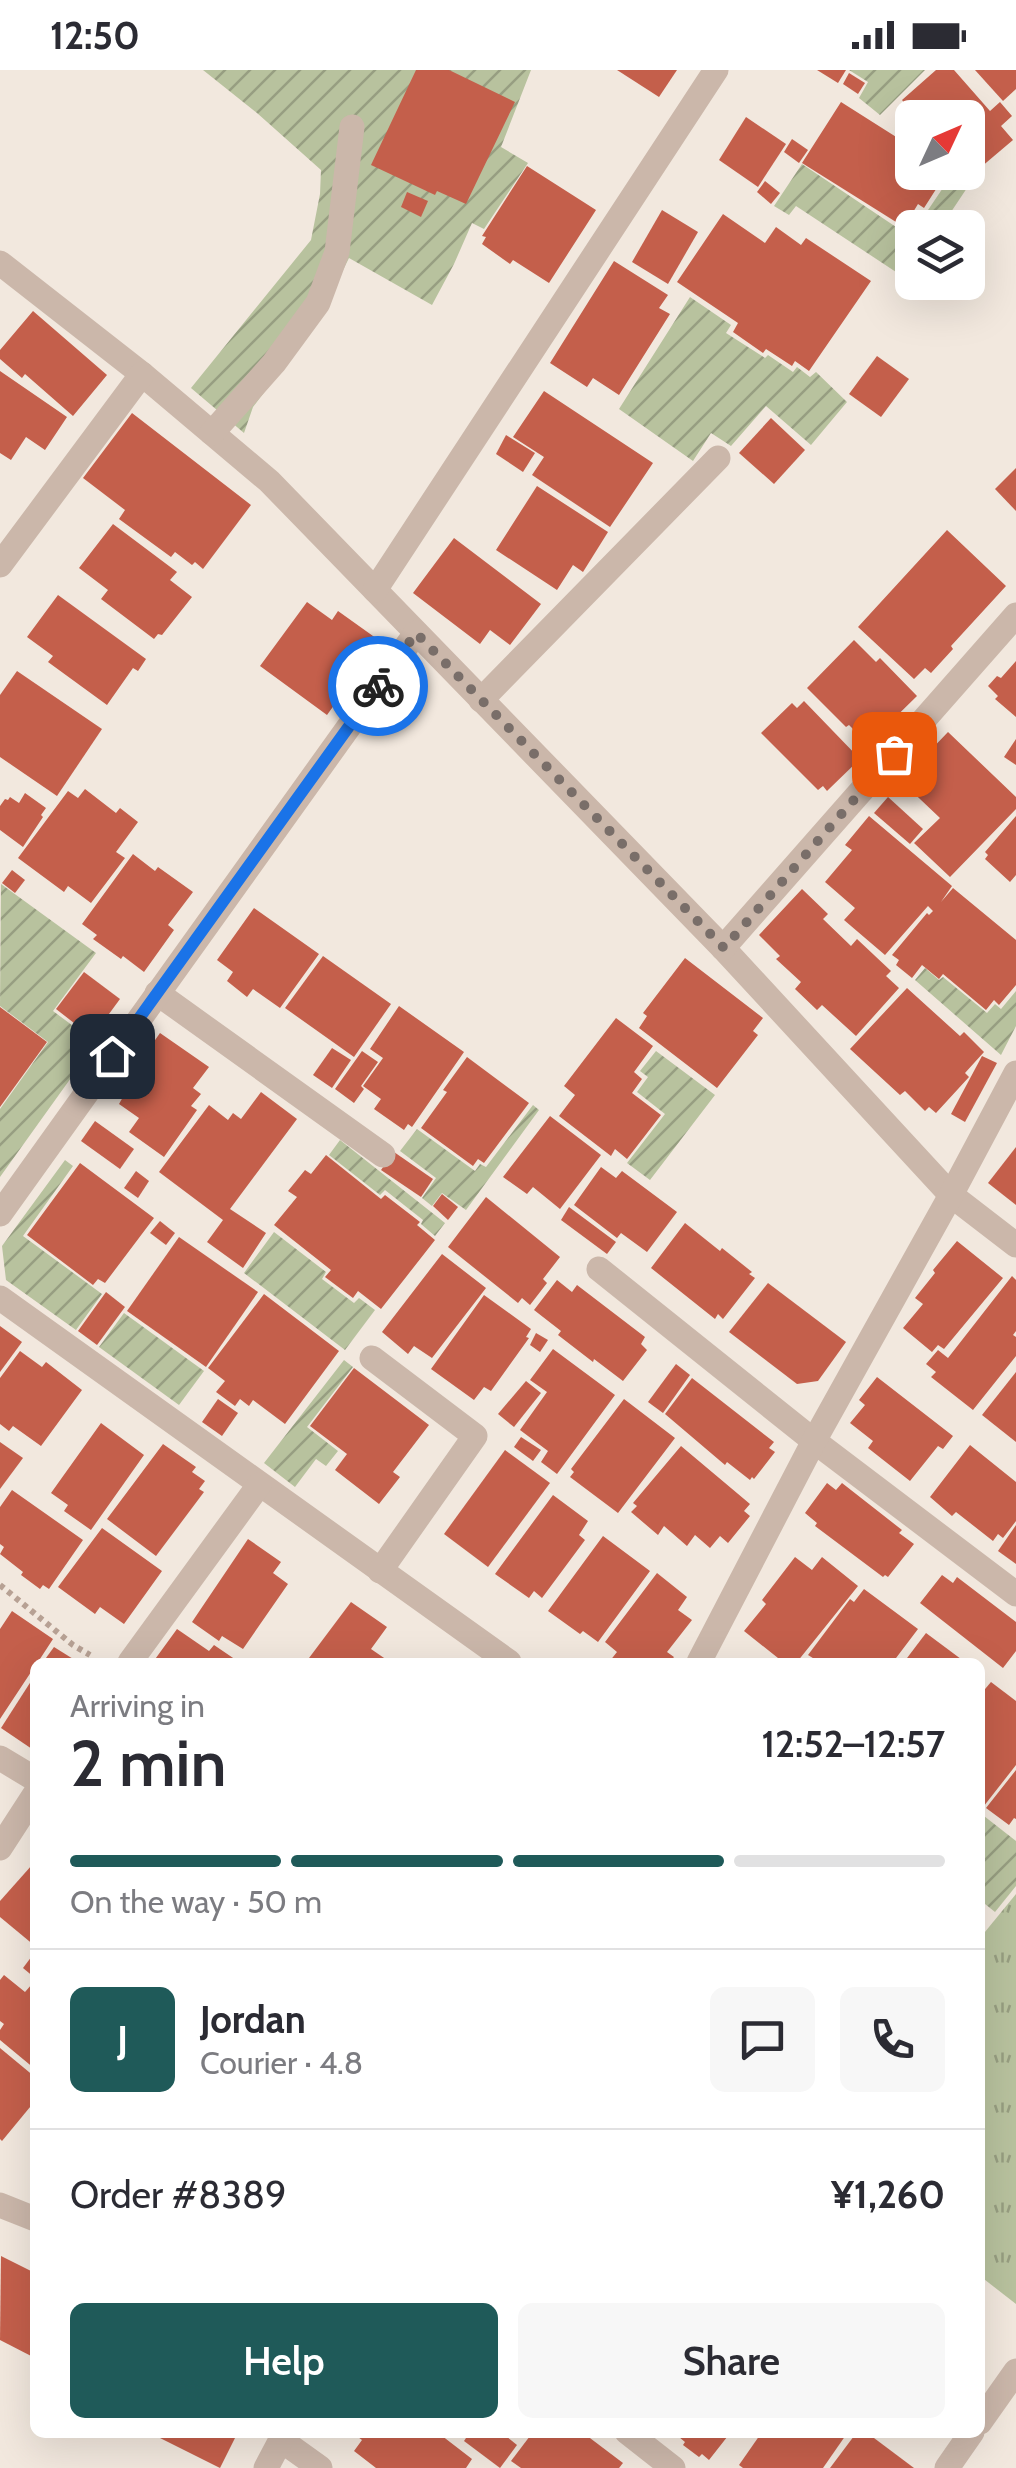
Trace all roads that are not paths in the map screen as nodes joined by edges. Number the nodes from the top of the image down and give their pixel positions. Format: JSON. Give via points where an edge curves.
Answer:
{"nodes":[{"id":1,"x":716,"y":70,"type":"edge"},
{"id":2,"x":352,"y":127,"type":"dead end"},
{"id":3,"x":0,"y":263,"type":"edge"},
{"id":4,"x":142,"y":374,"type":"junction"},
{"id":5,"x":212,"y":433,"type":"junction"},
{"id":6,"x":718,"y":458,"type":"dead end"},
{"id":7,"x":0,"y":566,"type":"edge"},
{"id":8,"x":375,"y":590,"type":"junction"},
{"id":9,"x":1016,"y":615,"type":"edge"},
{"id":10,"x":416,"y":633,"type":"junction"},
{"id":11,"x":481,"y":700,"type":"junction"},
{"id":12,"x":724,"y":948,"type":"junction"},
{"id":13,"x":157,"y":993,"type":"junction"},
{"id":14,"x":1016,"y":1072,"type":"edge"},
{"id":15,"x":382,"y":1154,"type":"dead end"},
{"id":16,"x":952,"y":1195,"type":"junction"},
{"id":17,"x":0,"y":1214,"type":"edge"},
{"id":18,"x":1016,"y":1246,"type":"edge"},
{"id":19,"x":599,"y":1269,"type":"dead end"},
{"id":20,"x":0,"y":1298,"type":"edge"},
{"id":21,"x":372,"y":1358,"type":"dead end"},
{"id":22,"x":814,"y":1441,"type":"junction"},
{"id":23,"x":259,"y":1485,"type":"junction"},
{"id":24,"x":380,"y":1571,"type":"junction"},
{"id":25,"x":1016,"y":1594,"type":"edge"},
{"id":26,"x":133,"y":1658,"type":"edge"},
{"id":27,"x":503,"y":1658,"type":"edge"},
{"id":28,"x":703,"y":1658,"type":"edge"},
{"id":29,"x":0,"y":1758,"type":"edge"},
{"id":30,"x":30,"y":1776,"type":"edge"},
{"id":31,"x":30,"y":1810,"type":"edge"},
{"id":32,"x":0,"y":1848,"type":"edge"},
{"id":33,"x":0,"y":2205,"type":"edge"},
{"id":34,"x":30,"y":2217,"type":"edge"},
{"id":35,"x":1016,"y":2371,"type":"edge"},
{"id":36,"x":985,"y":2415,"type":"edge"},
{"id":37,"x":282,"y":2438,"type":"edge"},
{"id":38,"x":285,"y":2438,"type":"edge"},
{"id":39,"x":635,"y":2438,"type":"edge"},
{"id":40,"x":968,"y":2438,"type":"edge"},
{"id":41,"x":266,"y":2468,"type":"edge"},
{"id":42,"x":320,"y":2468,"type":"edge"},
{"id":43,"x":673,"y":2468,"type":"edge"},
{"id":44,"x":947,"y":2468,"type":"edge"}],
"edges":[{"from":1,"to":8,"type":"street"},
{"from":2,"to":5,"type":"street","via":[[338,252],[318,303]]},
{"from":3,"to":4,"type":"street"},
{"from":4,"to":5,"type":"street"},
{"from":4,"to":7,"type":"street"},
{"from":5,"to":8,"type":"street"},
{"from":6,"to":11,"type":"street"},
{"from":8,"to":10,"type":"street"},
{"from":9,"to":12,"type":"street"},
{"from":10,"to":11,"type":"street"},
{"from":10,"to":13,"type":"street"},
{"from":11,"to":12,"type":"street"},
{"from":12,"to":16,"type":"street"},
{"from":13,"to":15,"type":"street"},
{"from":13,"to":17,"type":"street"},
{"from":14,"to":16,"type":"street"},
{"from":16,"to":18,"type":"street"},
{"from":16,"to":22,"type":"street"},
{"from":19,"to":22,"type":"street"},
{"from":20,"to":23,"type":"street"},
{"from":21,"to":24,"type":"street","via":[[475,1436]]},
{"from":22,"to":25,"type":"street"},
{"from":22,"to":28,"type":"street"},
{"from":23,"to":24,"type":"street"},
{"from":23,"to":26,"type":"street"},
{"from":24,"to":27,"type":"street"},
{"from":29,"to":30,"type":"street"},
{"from":31,"to":32,"type":"street"},
{"from":33,"to":34,"type":"street"},
{"from":35,"to":36,"type":"street"},
{"from":37,"to":41,"type":"street"},
{"from":38,"to":42,"type":"street"},
{"from":39,"to":43,"type":"street"},
{"from":40,"to":44,"type":"street"}]}
